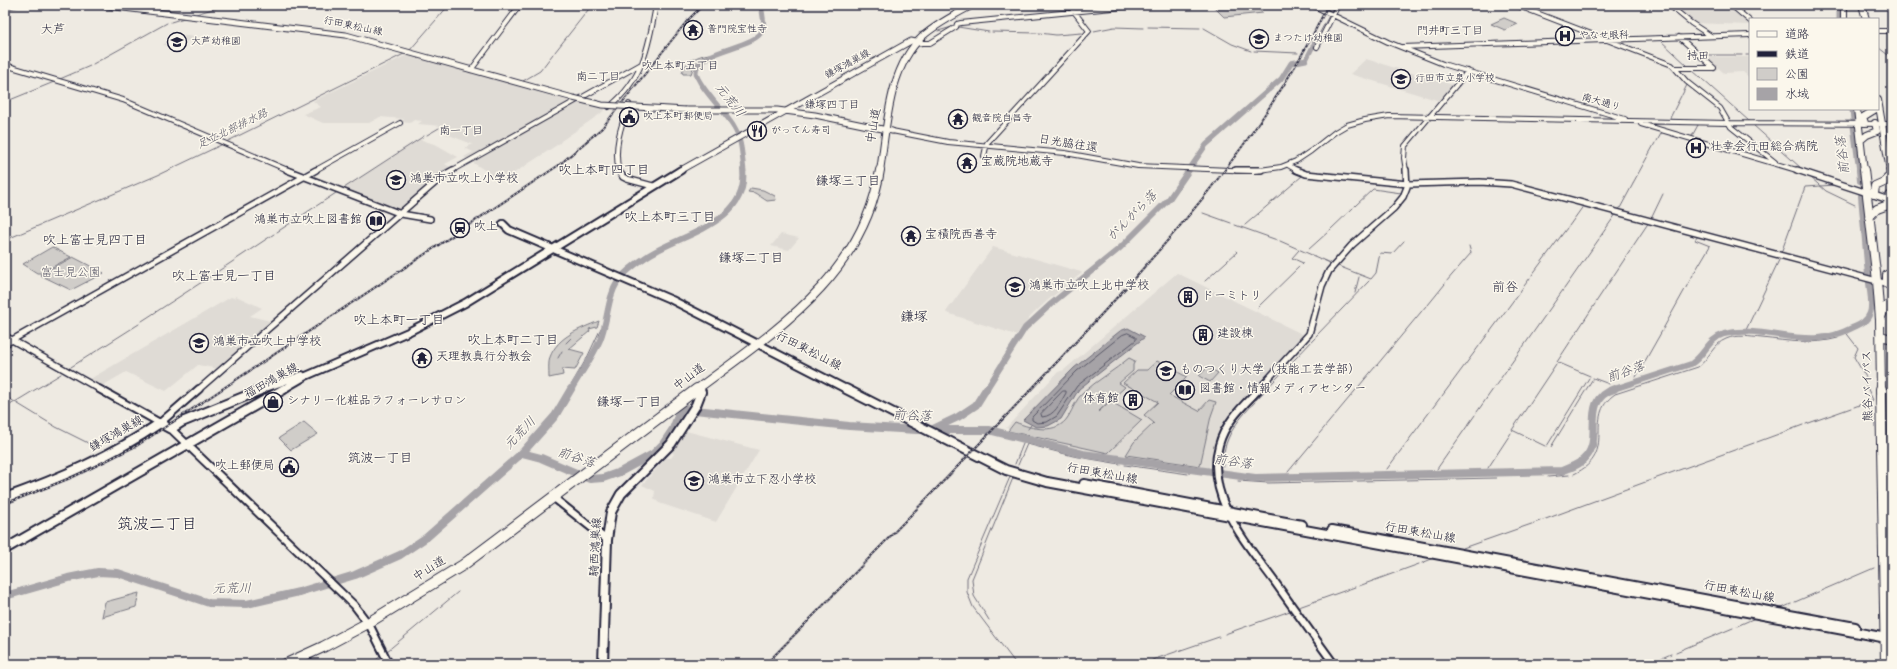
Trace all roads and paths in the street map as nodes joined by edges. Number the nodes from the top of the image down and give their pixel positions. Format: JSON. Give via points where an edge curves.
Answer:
{"nodes":[{"id":1,"x":99,"y":5,"type":"edge"},
{"id":2,"x":520,"y":5,"type":"edge"},
{"id":3,"x":656,"y":5,"type":"edge"},
{"id":4,"x":973,"y":5,"type":"edge"},
{"id":5,"x":976,"y":5,"type":"edge"},
{"id":6,"x":1069,"y":5,"type":"edge"},
{"id":7,"x":1142,"y":5,"type":"edge"},
{"id":8,"x":1312,"y":5,"type":"edge"},
{"id":9,"x":1316,"y":5,"type":"edge"},
{"id":10,"x":1338,"y":5,"type":"edge"},
{"id":11,"x":1516,"y":5,"type":"edge"},
{"id":12,"x":1669,"y":5,"type":"edge"},
{"id":13,"x":1731,"y":5,"type":"edge"},
{"id":14,"x":1844,"y":5,"type":"edge"},
{"id":15,"x":1862,"y":5,"type":"edge"},
{"id":16,"x":1075,"y":12,"type":"junction"},
{"id":17,"x":1331,"y":14,"type":"junction"},
{"id":18,"x":1844,"y":18,"type":"edge"},
{"id":19,"x":1866,"y":18,"type":"edge"},
{"id":20,"x":1749,"y":20,"type":"edge"},
{"id":21,"x":1879,"y":31,"type":"edge"},
{"id":22,"x":1892,"y":31,"type":"edge"},
{"id":23,"x":1749,"y":35,"type":"edge"},
{"id":24,"x":1711,"y":36,"type":"junction"},
{"id":25,"x":1679,"y":37,"type":"junction"},
{"id":26,"x":1607,"y":40,"type":"junction"},
{"id":27,"x":918,"y":42,"type":"junction"},
{"id":28,"x":1317,"y":47,"type":"dead end"},
{"id":29,"x":1402,"y":47,"type":"junction"},
{"id":30,"x":643,"y":63,"type":"junction"},
{"id":31,"x":5,"y":65,"type":"edge"},
{"id":32,"x":1675,"y":68,"type":"junction"},
{"id":33,"x":471,"y":70,"type":"junction"},
{"id":34,"x":1467,"y":72,"type":"junction"},
{"id":35,"x":574,"y":100,"type":"junction"},
{"id":36,"x":629,"y":104,"type":"dead end"},
{"id":37,"x":608,"y":108,"type":"dead end"},
{"id":38,"x":1857,"y":110,"type":"edge"},
{"id":39,"x":1872,"y":110,"type":"edge"},
{"id":40,"x":1879,"y":110,"type":"edge"},
{"id":41,"x":787,"y":111,"type":"junction"},
{"id":42,"x":1607,"y":114,"type":"junction"},
{"id":43,"x":1429,"y":117,"type":"junction"},
{"id":44,"x":1608,"y":121,"type":"junction"},
{"id":45,"x":1632,"y":121,"type":"junction"},
{"id":46,"x":1639,"y":122,"type":"junction"},
{"id":47,"x":400,"y":123,"type":"dead end"},
{"id":48,"x":1728,"y":123,"type":"junction"},
{"id":49,"x":1862,"y":123,"type":"junction"},
{"id":50,"x":1875,"y":123,"type":"junction"},
{"id":51,"x":1882,"y":124,"type":"junction"},
{"id":52,"x":1892,"y":124,"type":"edge"},
{"id":53,"x":889,"y":131,"type":"junction"},
{"id":54,"x":1861,"y":140,"type":"junction"},
{"id":55,"x":986,"y":146,"type":"junction"},
{"id":56,"x":984,"y":156,"type":"dead end"},
{"id":57,"x":1775,"y":162,"type":"junction"},
{"id":58,"x":1288,"y":165,"type":"junction"},
{"id":59,"x":1803,"y":171,"type":"junction"},
{"id":60,"x":304,"y":177,"type":"junction"},
{"id":61,"x":1891,"y":178,"type":"edge"},
{"id":62,"x":1408,"y":184,"type":"junction"},
{"id":63,"x":653,"y":186,"type":"junction"},
{"id":64,"x":1865,"y":190,"type":"junction"},
{"id":65,"x":1874,"y":193,"type":"junction"},
{"id":66,"x":1891,"y":198,"type":"edge"},
{"id":67,"x":399,"y":214,"type":"junction"},
{"id":68,"x":1869,"y":217,"type":"junction"},
{"id":69,"x":430,"y":219,"type":"dead end"},
{"id":70,"x":510,"y":222,"type":"dead end"},
{"id":71,"x":503,"y":224,"type":"dead end"},
{"id":72,"x":555,"y":248,"type":"junction"},
{"id":73,"x":1892,"y":272,"type":"edge"},
{"id":74,"x":1877,"y":281,"type":"junction"},
{"id":75,"x":1889,"y":284,"type":"edge"},
{"id":76,"x":1892,"y":303,"type":"edge"},
{"id":77,"x":1880,"y":320,"type":"junction"},
{"id":78,"x":5,"y":336,"type":"edge"},
{"id":79,"x":1881,"y":336,"type":"junction"},
{"id":80,"x":1892,"y":339,"type":"edge"},
{"id":81,"x":12,"y":340,"type":"junction"},
{"id":82,"x":5,"y":344,"type":"edge"},
{"id":83,"x":761,"y":344,"type":"junction"},
{"id":84,"x":306,"y":376,"type":"junction"},
{"id":85,"x":701,"y":392,"type":"junction"},
{"id":86,"x":160,"y":423,"type":"junction"},
{"id":87,"x":171,"y":429,"type":"junction"},
{"id":88,"x":186,"y":445,"type":"junction"},
{"id":89,"x":586,"y":476,"type":"junction"},
{"id":90,"x":5,"y":498,"type":"edge"},
{"id":91,"x":555,"y":500,"type":"junction"},
{"id":92,"x":1228,"y":513,"type":"junction"},
{"id":93,"x":1888,"y":528,"type":"edge"},
{"id":94,"x":607,"y":540,"type":"junction"},
{"id":95,"x":5,"y":549,"type":"edge"},
{"id":96,"x":369,"y":625,"type":"junction"},
{"id":97,"x":1888,"y":636,"type":"edge"},
{"id":98,"x":286,"y":664,"type":"edge"},
{"id":99,"x":300,"y":664,"type":"edge"},
{"id":100,"x":389,"y":664,"type":"edge"},
{"id":101,"x":603,"y":664,"type":"edge"},
{"id":102,"x":1334,"y":664,"type":"edge"},
{"id":103,"x":1886,"y":664,"type":"edge"}],
"edges":[{"from":1,"to":33,"type":"main road","name":"行田東松山線","via":[[335,33]]},
{"from":2,"to":33,"type":"street"},
{"from":3,"to":30,"type":"street"},
{"from":4,"to":27,"type":"highway","name":"中山道","via":[[933,28]]},
{"from":5,"to":27,"type":"highway","name":"中山道"},
{"from":6,"to":16,"type":"street"},
{"from":7,"to":16,"type":"street"},
{"from":8,"to":17,"type":"street","name":"南大通り"},
{"from":9,"to":17,"type":"street","name":"南大通り"},
{"from":10,"to":17,"type":"street"},
{"from":11,"to":26,"type":"street"},
{"from":12,"to":24,"type":"street"},
{"from":13,"to":20,"type":"street"},
{"from":14,"to":18,"type":"highway"},
{"from":15,"to":19,"type":"highway"},
{"from":16,"to":27,"type":"street","via":[[958,24],[930,43]]},
{"from":16,"to":55,"type":"street","via":[[1089,31]]},
{"from":17,"to":28,"type":"street"},
{"from":17,"to":29,"type":"street","name":"南大通り"},
{"from":17,"to":34,"type":"street","name":"南大通り","via":[[1399,47]]},
{"from":21,"to":22,"type":"street"},
{"from":23,"to":24,"type":"street"},
{"from":24,"to":25,"type":"street"},
{"from":25,"to":26,"type":"street"},
{"from":25,"to":32,"type":"street","via":[[1714,68]]},
{"from":26,"to":29,"type":"street"},
{"from":26,"to":32,"type":"street"},
{"from":27,"to":41,"type":"main road","name":"鎌塚鴻巣線","via":[[911,41]]},
{"from":27,"to":53,"type":"highway","name":"中山道","via":[[902,74]]},
{"from":29,"to":34,"type":"street","name":"南大通り"},
{"from":30,"to":35,"type":"street"},
{"from":30,"to":37,"type":"street","via":[[639,75],[628,90]]},
{"from":31,"to":60,"type":"street","via":[[123,100]]},
{"from":32,"to":48,"type":"street","via":[[1720,108]]},
{"from":33,"to":35,"type":"main road","name":"行田東松山線"},
{"from":34,"to":42,"type":"street","name":"南大通り"},
{"from":34,"to":43,"type":"street"},
{"from":34,"to":46,"type":"street","name":"南大通り"},
{"from":35,"to":41,"type":"main road","name":"行田東松山線","bridge":true,"via":[[602,105],[686,110]]},
{"from":35,"to":67,"type":"street","via":[[444,175]]},
{"from":36,"to":63,"type":"street","via":[[622,125],[617,158],[621,175]]},
{"from":38,"to":49,"type":"highway","name":"熊谷バイパス"},
{"from":39,"to":49,"type":"highway","via":[[1863,117]]},
{"from":40,"to":51,"type":"highway"},
{"from":41,"to":53,"type":"main road"},
{"from":41,"to":63,"type":"main road"},
{"from":42,"to":44,"type":"street","via":[[1611,119]]},
{"from":42,"to":45,"type":"street","name":"南大通り"},
{"from":43,"to":44,"type":"street"},
{"from":43,"to":58,"type":"street","via":[[1389,116],[1353,123],[1340,129],[1304,157]]},
{"from":43,"to":62,"type":"street","via":[[1405,146],[1403,158]]},
{"from":44,"to":45,"type":"street"},
{"from":45,"to":46,"type":"street"},
{"from":45,"to":59,"type":"street","name":"南大通り"},
{"from":46,"to":48,"type":"street"},
{"from":46,"to":57,"type":"street","name":"南大通り"},
{"from":47,"to":60,"type":"street"},
{"from":48,"to":49,"type":"street"},
{"from":48,"to":57,"type":"street"},
{"from":49,"to":50,"type":"street"},
{"from":49,"to":54,"type":"highway","name":"熊谷バイパス"},
{"from":50,"to":51,"type":"street"},
{"from":50,"to":54,"type":"highway","via":[[1877,131]]},
{"from":51,"to":52,"type":"street"},
{"from":51,"to":61,"type":"highway"},
{"from":53,"to":55,"type":"street","name":"日光脇往還"},
{"from":53,"to":83,"type":"highway","name":"中山道","via":[[879,196],[862,240],[847,263],[817,298]]},
{"from":54,"to":64,"type":"highway","name":"熊谷バイパス"},
{"from":55,"to":56,"type":"street"},
{"from":55,"to":58,"type":"street","name":"日光脇往還","via":[[1065,153],[1138,166],[1185,169],[1253,171],[1272,170]]},
{"from":57,"to":59,"type":"street","name":"南大通り"},
{"from":58,"to":62,"type":"street","via":[[1306,174]]},
{"from":59,"to":64,"type":"street","name":"南大通り"},
{"from":60,"to":67,"type":"street"},
{"from":60,"to":81,"type":"street"},
{"from":61,"to":65,"type":"highway","via":[[1875,186]]},
{"from":62,"to":74,"type":"street","via":[[1511,184]]},
{"from":62,"to":92,"type":"street","via":[[1402,200],[1329,271],[1323,283],[1309,334],[1228,423],[1218,449],[1216,474]]},
{"from":63,"to":72,"type":"main road"},
{"from":64,"to":65,"type":"street","name":"南大通り"},
{"from":64,"to":68,"type":"highway","name":"熊谷バイパス"},
{"from":65,"to":66,"type":"street","name":"南大通り"},
{"from":66,"to":68,"type":"highway","via":[[1888,205],[1877,209]]},
{"from":67,"to":69,"type":"street"},
{"from":67,"to":86,"type":"street"},
{"from":68,"to":74,"type":"highway","name":"熊谷バイパス"},
{"from":70,"to":72,"type":"main road","via":[[509,226],[512,228]]},
{"from":71,"to":72,"type":"main road","via":[[509,230]]},
{"from":72,"to":83,"type":"main road","name":"行田東松山線","via":[[619,274]]},
{"from":72,"to":84,"type":"main road","name":"福田鴻巣線","via":[[426,324]]},
{"from":73,"to":75,"type":"highway","via":[[1887,275]]},
{"from":74,"to":75,"type":"street"},
{"from":74,"to":77,"type":"highway","name":"熊谷バイパス"},
{"from":76,"to":77,"type":"highway","via":[[1885,307]]},
{"from":77,"to":79,"type":"highway","name":"熊谷バイパス"},
{"from":78,"to":81,"type":"street"},
{"from":79,"to":80,"type":"highway"},
{"from":79,"to":93,"type":"highway","name":"熊谷バイパス"},
{"from":81,"to":82,"type":"street"},
{"from":81,"to":86,"type":"street"},
{"from":83,"to":85,"type":"highway","name":"中山道"},
{"from":83,"to":89,"type":"highway","name":"中山道"},
{"from":83,"to":92,"type":"main road","name":"行田東松山線","via":[[995,465],[1034,479]]},
{"from":84,"to":87,"type":"main road","via":[[272,385],[182,422]]},
{"from":84,"to":88,"type":"main road","name":"福田鴻巣線"},
{"from":85,"to":89,"type":"highway","name":"中山道"},
{"from":85,"to":94,"type":"main road","name":"騎西鴻巣線","via":[[696,405],[666,451],[627,487],[616,502],[609,521]]},
{"from":86,"to":87,"type":"main road","name":"鎌塚鴻巣線"},
{"from":86,"to":90,"type":"main road","name":"鎌塚鴻巣線","via":[[82,469]]},
{"from":87,"to":88,"type":"street"},
{"from":88,"to":95,"type":"main road","name":"福田鴻巣線"},
{"from":88,"to":96,"type":"street","via":[[354,605]]},
{"from":89,"to":91,"type":"highway","name":"中山道"},
{"from":91,"to":94,"type":"street"},
{"from":91,"to":96,"type":"highway","name":"中山道"},
{"from":92,"to":97,"type":"main road","name":"行田東松山線"},
{"from":92,"to":102,"type":"street"},
{"from":93,"to":97,"type":"highway","name":"熊谷バイパス"},
{"from":94,"to":101,"type":"main road","name":"騎西鴻巣線"},
{"from":96,"to":98,"type":"highway","name":"中山道"},
{"from":96,"to":99,"type":"highway","name":"中山道"},
{"from":96,"to":100,"type":"street"},
{"from":97,"to":103,"type":"highway","name":"熊谷バイパス"}]}
